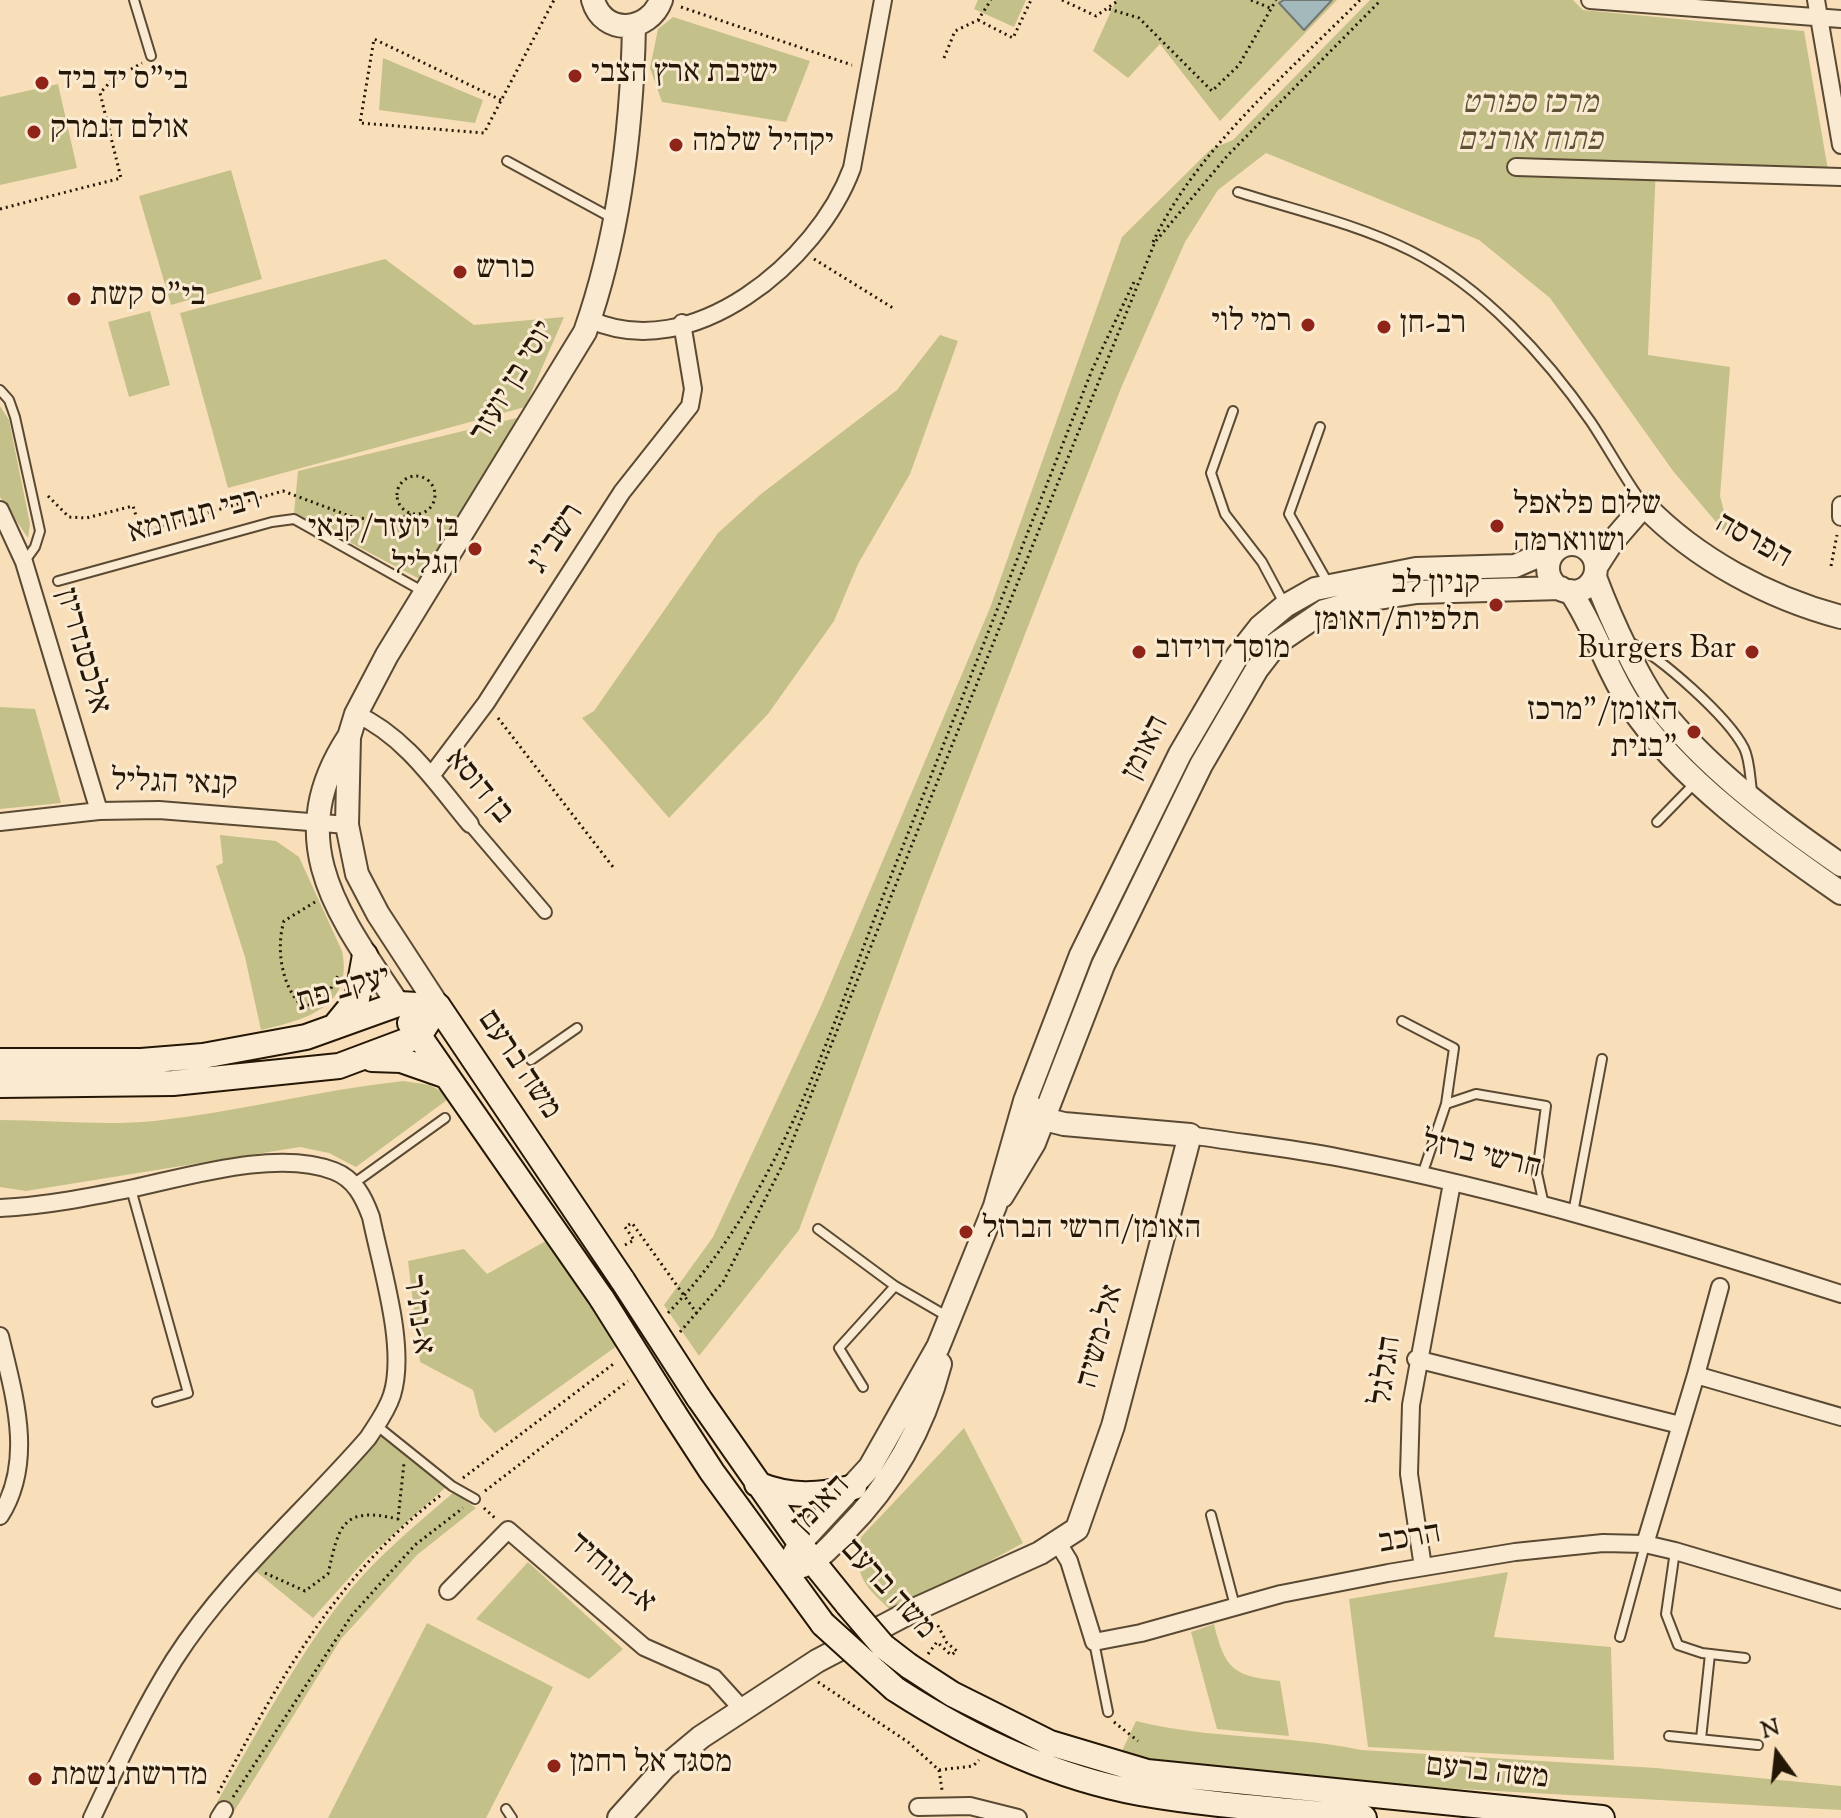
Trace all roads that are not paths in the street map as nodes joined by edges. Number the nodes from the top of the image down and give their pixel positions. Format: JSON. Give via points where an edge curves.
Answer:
{"nodes":[{"id":1,"x":134,"y":0,"type":"edge"},
{"id":2,"x":593,"y":0,"type":"edge"},
{"id":3,"x":661,"y":0,"type":"edge"},
{"id":4,"x":883,"y":0,"type":"edge"},
{"id":5,"x":1590,"y":0,"type":"edge"},
{"id":6,"x":1816,"y":0,"type":"edge"},
{"id":7,"x":1818,"y":19,"type":"junction"},
{"id":8,"x":1841,"y":19,"type":"edge"},
{"id":9,"x":634,"y":26,"type":"junction"},
{"id":10,"x":151,"y":56,"type":"road end"},
{"id":11,"x":1841,"y":145,"type":"edge"},
{"id":12,"x":507,"y":161,"type":"dead end"},
{"id":13,"x":1516,"y":167,"type":"dead end"},
{"id":14,"x":1841,"y":177,"type":"edge"},
{"id":15,"x":1238,"y":192,"type":"dead end"},
{"id":16,"x":614,"y":219,"type":"junction"},
{"id":17,"x":589,"y":319,"type":"junction"},
{"id":18,"x":682,"y":323,"type":"junction"},
{"id":19,"x":0,"y":390,"type":"edge"},
{"id":20,"x":1233,"y":411,"type":"dead end"},
{"id":21,"x":1320,"y":427,"type":"dead end"},
{"id":22,"x":1644,"y":505,"type":"junction"},
{"id":23,"x":1841,"y":505,"type":"edge"},
{"id":24,"x":0,"y":510,"type":"edge"},
{"id":25,"x":1841,"y":517,"type":"edge"},
{"id":26,"x":1569,"y":545,"type":"junction"},
{"id":27,"x":24,"y":562,"type":"junction"},
{"id":28,"x":1596,"y":572,"type":"junction"},
{"id":29,"x":58,"y":581,"type":"dead end"},
{"id":30,"x":1329,"y":585,"type":"junction"},
{"id":31,"x":1565,"y":590,"type":"junction"},
{"id":32,"x":424,"y":592,"type":"junction"},
{"id":33,"x":1285,"y":606,"type":"junction"},
{"id":34,"x":1841,"y":617,"type":"edge"},
{"id":35,"x":1625,"y":640,"type":"junction"},
{"id":36,"x":356,"y":714,"type":"junction"},
{"id":37,"x":349,"y":737,"type":"junction"},
{"id":38,"x":431,"y":776,"type":"junction"},
{"id":39,"x":1698,"y":780,"type":"junction"},
{"id":40,"x":1753,"y":798,"type":"junction"},
{"id":41,"x":99,"y":811,"type":"junction"},
{"id":42,"x":0,"y":822,"type":"edge"},
{"id":43,"x":1657,"y":822,"type":"dead end"},
{"id":44,"x":320,"y":823,"type":"junction"},
{"id":45,"x":470,"y":824,"type":"joint"},
{"id":46,"x":347,"y":825,"type":"junction"},
{"id":47,"x":1841,"y":865,"type":"edge"},
{"id":48,"x":1841,"y":893,"type":"edge"},
{"id":49,"x":545,"y":912,"type":"dead end"},
{"id":50,"x":356,"y":961,"type":"junction"},
{"id":51,"x":398,"y":1004,"type":"junction"},
{"id":52,"x":438,"y":1006,"type":"junction"},
{"id":53,"x":1402,"y":1021,"type":"dead end"},
{"id":54,"x":577,"y":1028,"type":"dead end"},
{"id":55,"x":331,"y":1029,"type":"junction"},
{"id":56,"x":419,"y":1036,"type":"junction"},
{"id":57,"x":366,"y":1058,"type":"junction"},
{"id":58,"x":1602,"y":1059,"type":"dead end"},
{"id":59,"x":531,"y":1060,"type":"dead end"},
{"id":60,"x":444,"y":1075,"type":"junction"},
{"id":61,"x":1,"y":1079,"type":"edge"},
{"id":62,"x":1025,"y":1101,"type":"junction"},
{"id":63,"x":1446,"y":1104,"type":"junction"},
{"id":64,"x":1047,"y":1109,"type":"junction"},
{"id":65,"x":445,"y":1118,"type":"dead end"},
{"id":66,"x":1190,"y":1135,"type":"junction"},
{"id":67,"x":1422,"y":1176,"type":"junction"},
{"id":68,"x":1452,"y":1183,"type":"junction"},
{"id":69,"x":353,"y":1184,"type":"junction"},
{"id":70,"x":131,"y":1189,"type":"junction"},
{"id":71,"x":995,"y":1206,"type":"junction"},
{"id":72,"x":1545,"y":1206,"type":"junction"},
{"id":73,"x":0,"y":1208,"type":"edge"},
{"id":74,"x":1573,"y":1213,"type":"junction"},
{"id":75,"x":818,"y":1229,"type":"dead end"},
{"id":76,"x":895,"y":1286,"type":"junction"},
{"id":77,"x":1720,"y":1287,"type":"dead end"},
{"id":78,"x":1841,"y":1294,"type":"edge"},
{"id":79,"x":952,"y":1318,"type":"junction"},
{"id":80,"x":0,"y":1336,"type":"edge"},
{"id":81,"x":1416,"y":1359,"type":"junction"},
{"id":82,"x":1696,"y":1375,"type":"junction"},
{"id":83,"x":863,"y":1387,"type":"dead end"},
{"id":84,"x":157,"y":1402,"type":"dead end"},
{"id":85,"x":1841,"y":1417,"type":"edge"},
{"id":86,"x":376,"y":1425,"type":"junction"},
{"id":87,"x":1680,"y":1425,"type":"junction"},
{"id":88,"x":757,"y":1484,"type":"junction"},
{"id":89,"x":854,"y":1487,"type":"junction"},
{"id":90,"x":475,"y":1499,"type":"road end"},
{"id":91,"x":1211,"y":1515,"type":"dead end"},
{"id":92,"x":0,"y":1516,"type":"edge"},
{"id":93,"x":1058,"y":1543,"type":"junction"},
{"id":94,"x":1645,"y":1544,"type":"junction"},
{"id":95,"x":1675,"y":1551,"type":"junction"},
{"id":96,"x":807,"y":1553,"type":"junction"},
{"id":97,"x":1423,"y":1567,"type":"junction"},
{"id":98,"x":784,"y":1572,"type":"junction"},
{"id":99,"x":448,"y":1591,"type":"dead end"},
{"id":100,"x":1841,"y":1600,"type":"edge"},
{"id":101,"x":1235,"y":1606,"type":"junction"},
{"id":102,"x":1620,"y":1637,"type":"dead end"},
{"id":103,"x":1094,"y":1642,"type":"junction"},
{"id":104,"x":1710,"y":1654,"type":"junction"},
{"id":105,"x":1745,"y":1658,"type":"dead end"},
{"id":106,"x":743,"y":1710,"type":"junction"},
{"id":107,"x":1108,"y":1712,"type":"road end"},
{"id":108,"x":1669,"y":1736,"type":"dead end"},
{"id":109,"x":1701,"y":1739,"type":"junction"},
{"id":110,"x":1758,"y":1745,"type":"dead end"},
{"id":111,"x":918,"y":1807,"type":"dead end"},
{"id":112,"x":506,"y":1809,"type":"dead end"},
{"id":113,"x":965,"y":1812,"type":"edge"},
{"id":114,"x":623,"y":1817,"type":"edge"},
{"id":115,"x":92,"y":1818,"type":"edge"},
{"id":116,"x":512,"y":1818,"type":"edge"},
{"id":117,"x":1018,"y":1818,"type":"edge"},
{"id":118,"x":1364,"y":1818,"type":"edge"},
{"id":119,"x":1602,"y":1818,"type":"edge"}],
"edges":[{"from":1,"to":10,"type":"lane"},
{"from":2,"to":9,"type":"street","via":[[611,24]]},
{"from":3,"to":9,"type":"street","via":[[651,17]]},
{"from":4,"to":18,"type":"street","via":[[862,128],[844,189],[806,246],[757,291]]},
{"from":5,"to":7,"type":"street"},
{"from":6,"to":7,"type":"street"},
{"from":7,"to":8,"type":"street"},
{"from":7,"to":11,"type":"street"},
{"from":9,"to":16,"type":"street","name":"יוסי בן יועזר"},
{"from":12,"to":16,"type":"lane"},
{"from":13,"to":14,"type":"street"},
{"from":15,"to":22,"type":"lane","via":[[1382,238],[1413,251],[1472,290],[1567,391]]},
{"from":16,"to":17,"type":"street","name":"יוסי בן יועזר"},
{"from":17,"to":18,"type":"street","via":[[613,330],[642,332]]},
{"from":17,"to":32,"type":"street","name":"יוסי בן יועזר"},
{"from":18,"to":38,"type":"street","name":"רשב\"ג","via":[[693,389],[690,406],[622,492],[486,703]]},
{"from":19,"to":27,"type":"lane","via":[[15,417],[40,531]]},
{"from":20,"to":33,"type":"lane","via":[[1211,473],[1225,514],[1262,562]]},
{"from":21,"to":30,"type":"lane","via":[[1289,514]]},
{"from":22,"to":26,"type":"street","via":[[1612,527]]},
{"from":22,"to":28,"type":"street","via":[[1612,542]]},
{"from":22,"to":34,"type":"street","name":"הפרסה","via":[[1691,546],[1746,580]]},
{"from":23,"to":25,"type":"street"},
{"from":24,"to":27,"type":"street","name":"אלכסנדריון"},
{"from":26,"to":28,"type":"street","via":[[1591,552]]},
{"from":26,"to":30,"type":"street","name":"האומן","via":[[1515,566],[1416,569]]},
{"from":26,"to":31,"type":"street","via":[[1548,564],[1551,578]]},
{"from":27,"to":41,"type":"street","name":"אלכסנדריון"},
{"from":28,"to":31,"type":"street","via":[[1585,588]]},
{"from":28,"to":35,"type":"street"},
{"from":29,"to":32,"type":"lane","name":"רבי תנחומא","via":[[294,519]]},
{"from":30,"to":33,"type":"street","name":"האומן"},
{"from":31,"to":39,"type":"street","via":[[1594,627],[1629,703],[1650,733]]},
{"from":31,"to":64,"type":"street","name":"האומן","via":[[1417,592],[1359,601],[1324,611],[1277,643],[1238,699],[1187,793],[1103,965]]},
{"from":32,"to":36,"type":"street","name":"יוסי בן יועזר"},
{"from":33,"to":62,"type":"street","name":"האומן","via":[[1238,655],[1180,754],[1081,955]]},
{"from":35,"to":40,"type":"street","via":[[1648,691],[1668,718]]},
{"from":35,"to":40,"type":"lane","via":[[1649,652],[1732,727],[1746,752]]},
{"from":36,"to":37,"type":"street","name":"יוסי בן יועזר"},
{"from":36,"to":38,"type":"street","name":"בן דוסא","via":[[378,724]]},
{"from":37,"to":44,"type":"street","name":"יוסי בן יועזר","via":[[331,764]]},
{"from":37,"to":46,"type":"street","name":"יוסי בן יועזר"},
{"from":38,"to":45,"type":"street","name":"בן דוסא"},
{"from":39,"to":43,"type":"lane"},
{"from":39,"to":48,"type":"street","via":[[1780,851]]},
{"from":40,"to":47,"type":"street"},
{"from":41,"to":42,"type":"street","name":"קנאי הגליל"},
{"from":41,"to":44,"type":"street","name":"קנאי הגליל","via":[[180,810]]},
{"from":44,"to":46,"type":"street","name":"קנאי הגליל"},
{"from":44,"to":50,"type":"street","name":"יוסי בן יועזר","via":[[318,848],[329,895]]},
{"from":45,"to":49,"type":"street","name":"בן דוסא"},
{"from":46,"to":52,"type":"street","name":"יוסי בן יועזר","via":[[366,893]]},
{"from":50,"to":51,"type":"street","name":"יוסי בן יועזר"},
{"from":50,"to":55,"type":"main road","via":[[357,999]]},
{"from":51,"to":52,"type":"main road","name":"יעקב פת"},
{"from":51,"to":55,"type":"main road","name":"יעקב פת"},
{"from":51,"to":56,"type":"main road","name":"משה ברעם"},
{"from":52,"to":56,"type":"main road","name":"יעקב פת"},
{"from":52,"to":88,"type":"main road","name":"משה ברעם","bridge":true},
{"from":53,"to":63,"type":"lane","via":[[1454,1048]]},
{"from":54,"to":59,"type":"lane"},
{"from":55,"to":61,"type":"main road","name":"יעקב פת","via":[[203,1056]]},
{"from":56,"to":57,"type":"main road","name":"יעקב פת"},
{"from":56,"to":60,"type":"main road","name":"משה ברעם"},
{"from":57,"to":60,"type":"main road","via":[[401,1060]]},
{"from":57,"to":61,"type":"main road","name":"יעקב פת","via":[[300,1072],[173,1083]]},
{"from":58,"to":74,"type":"lane"},
{"from":60,"to":98,"type":"main road","name":"משה ברעם","bridge":true},
{"from":62,"to":64,"type":"street"},
{"from":62,"to":71,"type":"street","name":"האומן"},
{"from":63,"to":67,"type":"lane"},
{"from":63,"to":72,"type":"lane","via":[[1476,1094],[1546,1106],[1537,1173]]},
{"from":64,"to":66,"type":"street","name":"חרשי ברזל","via":[[1096,1125]]},
{"from":64,"to":71,"type":"street","name":"האומן","via":[[1027,1157]]},
{"from":65,"to":69,"type":"lane"},
{"from":66,"to":67,"type":"street","name":"חרשי ברזל"},
{"from":66,"to":93,"type":"street","name":"אל-משיה","via":[[1105,1455],[1077,1529]]},
{"from":67,"to":68,"type":"street","name":"חרשי ברזל"},
{"from":68,"to":72,"type":"street","name":"חרשי ברזל"},
{"from":68,"to":81,"type":"street","name":"הגלגל"},
{"from":69,"to":70,"type":"street","via":[[311,1164],[274,1164]]},
{"from":69,"to":86,"type":"street","name":"א-נת'ר","via":[[371,1217],[395,1346],[392,1395]]},
{"from":70,"to":73,"type":"street"},
{"from":70,"to":84,"type":"lane","via":[[188,1393]]},
{"from":71,"to":79,"type":"street","name":"האומן"},
{"from":72,"to":74,"type":"street","name":"חרשי ברזל"},
{"from":74,"to":78,"type":"street","name":"חרשי ברזל","via":[[1653,1233]]},
{"from":75,"to":76,"type":"lane"},
{"from":76,"to":79,"type":"lane"},
{"from":76,"to":83,"type":"lane","via":[[839,1348]]},
{"from":77,"to":82,"type":"street"},
{"from":79,"to":89,"type":"street","name":"האומן","via":[[905,1410]]},
{"from":79,"to":96,"type":"street","name":"האומן","via":[[933,1392],[898,1469],[856,1521]]},
{"from":80,"to":92,"type":"street","via":[[20,1434],[17,1476]]},
{"from":81,"to":87,"type":"street"},
{"from":81,"to":97,"type":"street","name":"הגלגל","via":[[1409,1474]]},
{"from":82,"to":85,"type":"street"},
{"from":82,"to":87,"type":"street"},
{"from":86,"to":90,"type":"lane"},
{"from":86,"to":115,"type":"street","name":"א-נת'ר","via":[[250,1565],[173,1661]]},
{"from":87,"to":94,"type":"street"},
{"from":88,"to":89,"type":"main road","via":[[794,1495]]},
{"from":88,"to":96,"type":"main road","name":"משה ברעם"},
{"from":89,"to":96,"type":"street","name":"האומן"},
{"from":91,"to":101,"type":"lane"},
{"from":93,"to":103,"type":"street","via":[[1069,1561]]},
{"from":93,"to":106,"type":"street","via":[[916,1609]]},
{"from":94,"to":95,"type":"street","name":"הרכב"},
{"from":94,"to":97,"type":"street","name":"הרכב","via":[[1566,1546]]},
{"from":94,"to":102,"type":"lane"},
{"from":95,"to":100,"type":"street","name":"הרכב"},
{"from":95,"to":104,"type":"lane","via":[[1666,1614],[1678,1645]]},
{"from":96,"to":98,"type":"street","name":"האומן"},
{"from":96,"to":119,"type":"main road","name":"משה ברעם","bridge":true,"via":[[883,1646],[916,1663],[973,1706],[1050,1743],[1147,1772]]},
{"from":97,"to":101,"type":"street","name":"הרכב"},
{"from":98,"to":118,"type":"main road","name":"משה ברעם","bridge":true,"via":[[823,1624],[895,1689],[995,1745],[1062,1772],[1139,1792]]},
{"from":99,"to":106,"type":"street","name":"א-תווחיד","via":[[508,1530],[644,1647],[714,1678]]},
{"from":101,"to":103,"type":"street","name":"הרכב"},
{"from":103,"to":107,"type":"lane"},
{"from":104,"to":105,"type":"lane"},
{"from":104,"to":109,"type":"lane"},
{"from":106,"to":114,"type":"street","via":[[665,1767]]},
{"from":108,"to":109,"type":"lane"},
{"from":109,"to":110,"type":"lane"},
{"from":111,"to":113,"type":"street"},
{"from":112,"to":116,"type":"lane"},
{"from":113,"to":117,"type":"street"}]}
